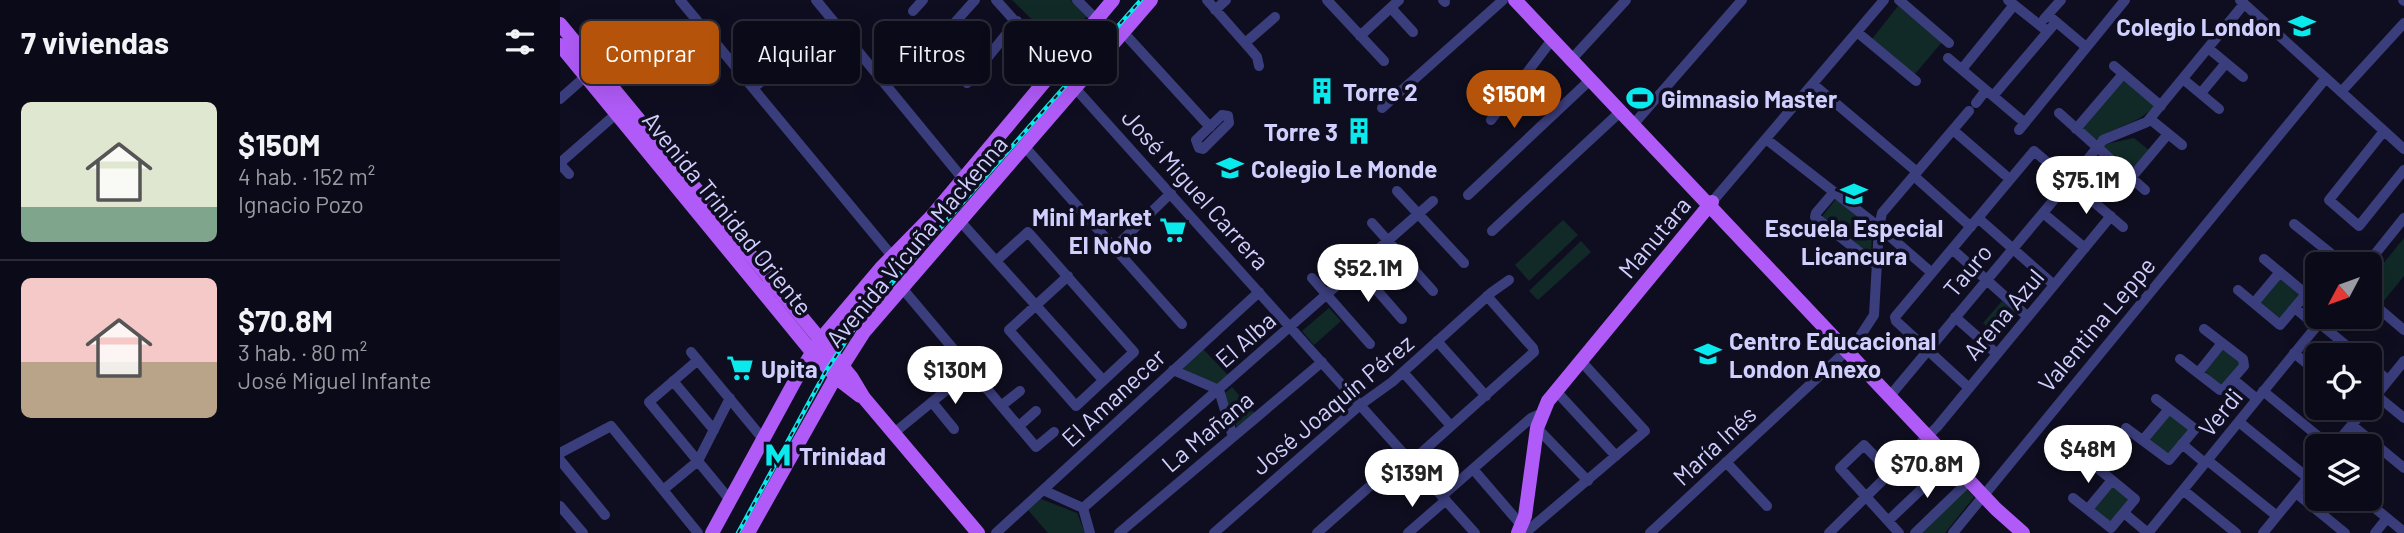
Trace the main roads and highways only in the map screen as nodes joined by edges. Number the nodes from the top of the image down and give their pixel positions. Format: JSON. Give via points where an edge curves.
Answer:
{"nodes":[{"id":1,"x":1151,"y":0,"type":"edge"},
{"id":2,"x":1515,"y":0,"type":"edge"},
{"id":3,"x":1520,"y":0,"type":"edge"},
{"id":4,"x":1110,"y":2,"type":"edge"},
{"id":5,"x":560,"y":24,"type":"edge"},
{"id":6,"x":560,"y":45,"type":"edge"},
{"id":7,"x":1572,"y":59,"type":"junction"},
{"id":8,"x":1634,"y":124,"type":"junction"},
{"id":9,"x":1711,"y":205,"type":"junction"},
{"id":10,"x":816,"y":346,"type":"junction"},
{"id":11,"x":839,"y":371,"type":"junction"},
{"id":12,"x":1929,"y":434,"type":"junction"},
{"id":13,"x":1984,"y":492,"type":"junction"},
{"id":14,"x":2018,"y":528,"type":"edge"},
{"id":15,"x":1522,"y":531,"type":"edge"},
{"id":16,"x":975,"y":532,"type":"edge"},
{"id":17,"x":712,"y":533,"type":"edge"},
{"id":18,"x":748,"y":533,"type":"edge"}],
"edges":[{"from":1,"to":11,"type":"main road","name":"Avenida Vicuña Mackenna","via":[[864,332]]},
{"from":2,"to":7,"type":"main road"},
{"from":3,"to":7,"type":"main road"},
{"from":4,"to":10,"type":"main road","via":[[931,217]]},
{"from":5,"to":10,"type":"main road","name":"Avenida Trinidad Oriente"},
{"from":6,"to":10,"type":"main road","name":"Avenida Trinidad Oriente"},
{"from":7,"to":8,"type":"main road"},
{"from":7,"to":8,"type":"main road"},
{"from":8,"to":9,"type":"main road"},
{"from":9,"to":12,"type":"main road"},
{"from":9,"to":15,"type":"main road","name":"Manutara","via":[[1555,390],[1537,428]]},
{"from":10,"to":11,"type":"main road","name":"Avenida Trinidad Oriente"},
{"from":10,"to":17,"type":"main road"},
{"from":11,"to":16,"type":"main road","name":"Avenida Trinidad Oriente","via":[[857,384]]},
{"from":11,"to":18,"type":"main road","name":"Avenida Vicuña Mackenna"},
{"from":12,"to":13,"type":"main road"},
{"from":12,"to":13,"type":"main road"},
{"from":13,"to":14,"type":"main road"}]}
